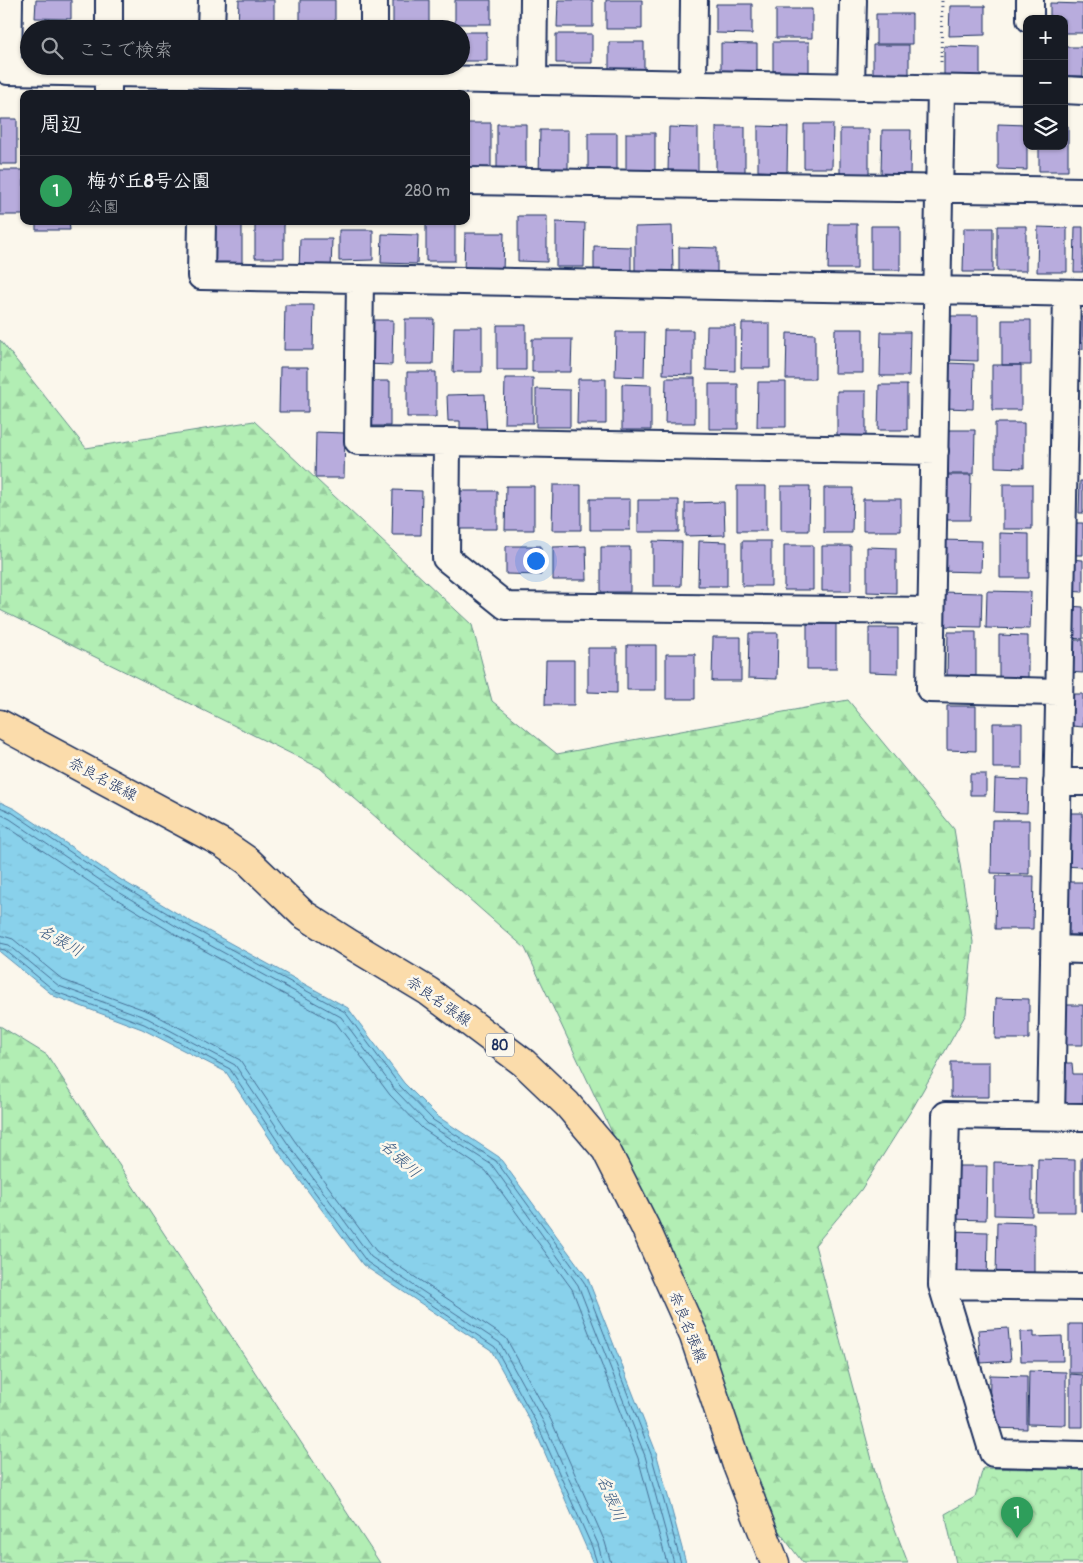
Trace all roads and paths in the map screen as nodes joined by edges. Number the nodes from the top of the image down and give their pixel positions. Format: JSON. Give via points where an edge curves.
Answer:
{"nodes":[{"id":1,"x":10,"y":0,"type":"edge"},
{"id":2,"x":109,"y":0,"type":"edge"},
{"id":3,"x":212,"y":0,"type":"edge"},
{"id":4,"x":374,"y":0,"type":"edge"},
{"id":5,"x":534,"y":0,"type":"edge"},
{"id":6,"x":694,"y":0,"type":"edge"},
{"id":7,"x":853,"y":0,"type":"edge"},
{"id":8,"x":942,"y":0,"type":"edge"},
{"id":9,"x":1030,"y":0,"type":"edge"},
{"id":10,"x":1030,"y":15,"type":"edge"},
{"id":11,"x":109,"y":20,"type":"edge"},
{"id":12,"x":211,"y":20,"type":"edge"},
{"id":13,"x":374,"y":20,"type":"edge"},
{"id":14,"x":20,"y":72,"type":"edge"},
{"id":15,"x":65,"y":75,"type":"edge"},
{"id":16,"x":146,"y":75,"type":"edge"},
{"id":17,"x":433,"y":75,"type":"edge"},
{"id":18,"x":108,"y":78,"type":"edge"},
{"id":19,"x":533,"y":80,"type":"junction"},
{"id":20,"x":693,"y":83,"type":"junction"},
{"id":21,"x":851,"y":86,"type":"junction"},
{"id":22,"x":941,"y":89,"type":"junction"},
{"id":23,"x":1023,"y":90,"type":"edge"},
{"id":24,"x":1068,"y":90,"type":"edge"},
{"id":25,"x":1083,"y":90,"type":"edge"},
{"id":26,"x":470,"y":180,"type":"edge"},
{"id":27,"x":939,"y":189,"type":"junction"},
{"id":28,"x":1083,"y":191,"type":"edge"},
{"id":29,"x":202,"y":225,"type":"edge"},
{"id":30,"x":360,"y":280,"type":"junction"},
{"id":31,"x":937,"y":290,"type":"junction"},
{"id":32,"x":1075,"y":293,"type":"edge"},
{"id":33,"x":447,"y":442,"type":"junction"},
{"id":34,"x":935,"y":450,"type":"junction"},
{"id":35,"x":931,"y":612,"type":"junction"},
{"id":36,"x":1058,"y":692,"type":"junction"},
{"id":37,"x":0,"y":724,"type":"edge"},
{"id":38,"x":1057,"y":782,"type":"junction"},
{"id":39,"x":1083,"y":782,"type":"edge"},
{"id":40,"x":1055,"y":949,"type":"junction"},
{"id":41,"x":1083,"y":950,"type":"edge"},
{"id":42,"x":1051,"y":1116,"type":"junction"},
{"id":43,"x":1083,"y":1117,"type":"edge"},
{"id":44,"x":942,"y":1285,"type":"junction"},
{"id":45,"x":1083,"y":1287,"type":"edge"},
{"id":46,"x":1083,"y":1455,"type":"edge"},
{"id":47,"x":775,"y":1563,"type":"edge"}],
"edges":[{"from":1,"to":14,"type":"street","via":[[8,71]]},
{"from":2,"to":11,"type":"street"},
{"from":3,"to":12,"type":"street"},
{"from":4,"to":13,"type":"street"},
{"from":5,"to":19,"type":"street"},
{"from":6,"to":20,"type":"street"},
{"from":7,"to":21,"type":"street"},
{"from":8,"to":22,"type":"path"},
{"from":9,"to":10,"type":"street"},
{"from":15,"to":18,"type":"street"},
{"from":16,"to":18,"type":"street"},
{"from":17,"to":19,"type":"street"},
{"from":19,"to":20,"type":"street"},
{"from":20,"to":21,"type":"street"},
{"from":21,"to":22,"type":"street"},
{"from":22,"to":23,"type":"street"},
{"from":22,"to":27,"type":"street"},
{"from":24,"to":25,"type":"street"},
{"from":26,"to":27,"type":"street"},
{"from":27,"to":28,"type":"street"},
{"from":27,"to":31,"type":"street"},
{"from":29,"to":30,"type":"street","via":[[201,276]]},
{"from":30,"to":31,"type":"street"},
{"from":30,"to":33,"type":"street","via":[[358,441]]},
{"from":31,"to":32,"type":"street"},
{"from":31,"to":34,"type":"street"},
{"from":32,"to":36,"type":"street"},
{"from":33,"to":34,"type":"street"},
{"from":33,"to":35,"type":"street","via":[[446,558],[506,606]]},
{"from":34,"to":35,"type":"street"},
{"from":35,"to":36,"type":"street","via":[[930,689]]},
{"from":36,"to":38,"type":"street"},
{"from":37,"to":47,"type":"main road","name":"奈良名張線","number":"80","via":[[222,843],[248,861],[303,914],[428,991],[524,1063],[567,1104],[606,1150],[645,1227],[694,1336],[736,1465]]},
{"from":38,"to":39,"type":"street"},
{"from":38,"to":40,"type":"street"},
{"from":40,"to":41,"type":"street"},
{"from":40,"to":42,"type":"street"},
{"from":42,"to":43,"type":"street"},
{"from":42,"to":44,"type":"street","via":[[946,1116]]},
{"from":44,"to":45,"type":"street"},
{"from":44,"to":46,"type":"street","via":[[993,1453]]}]}
